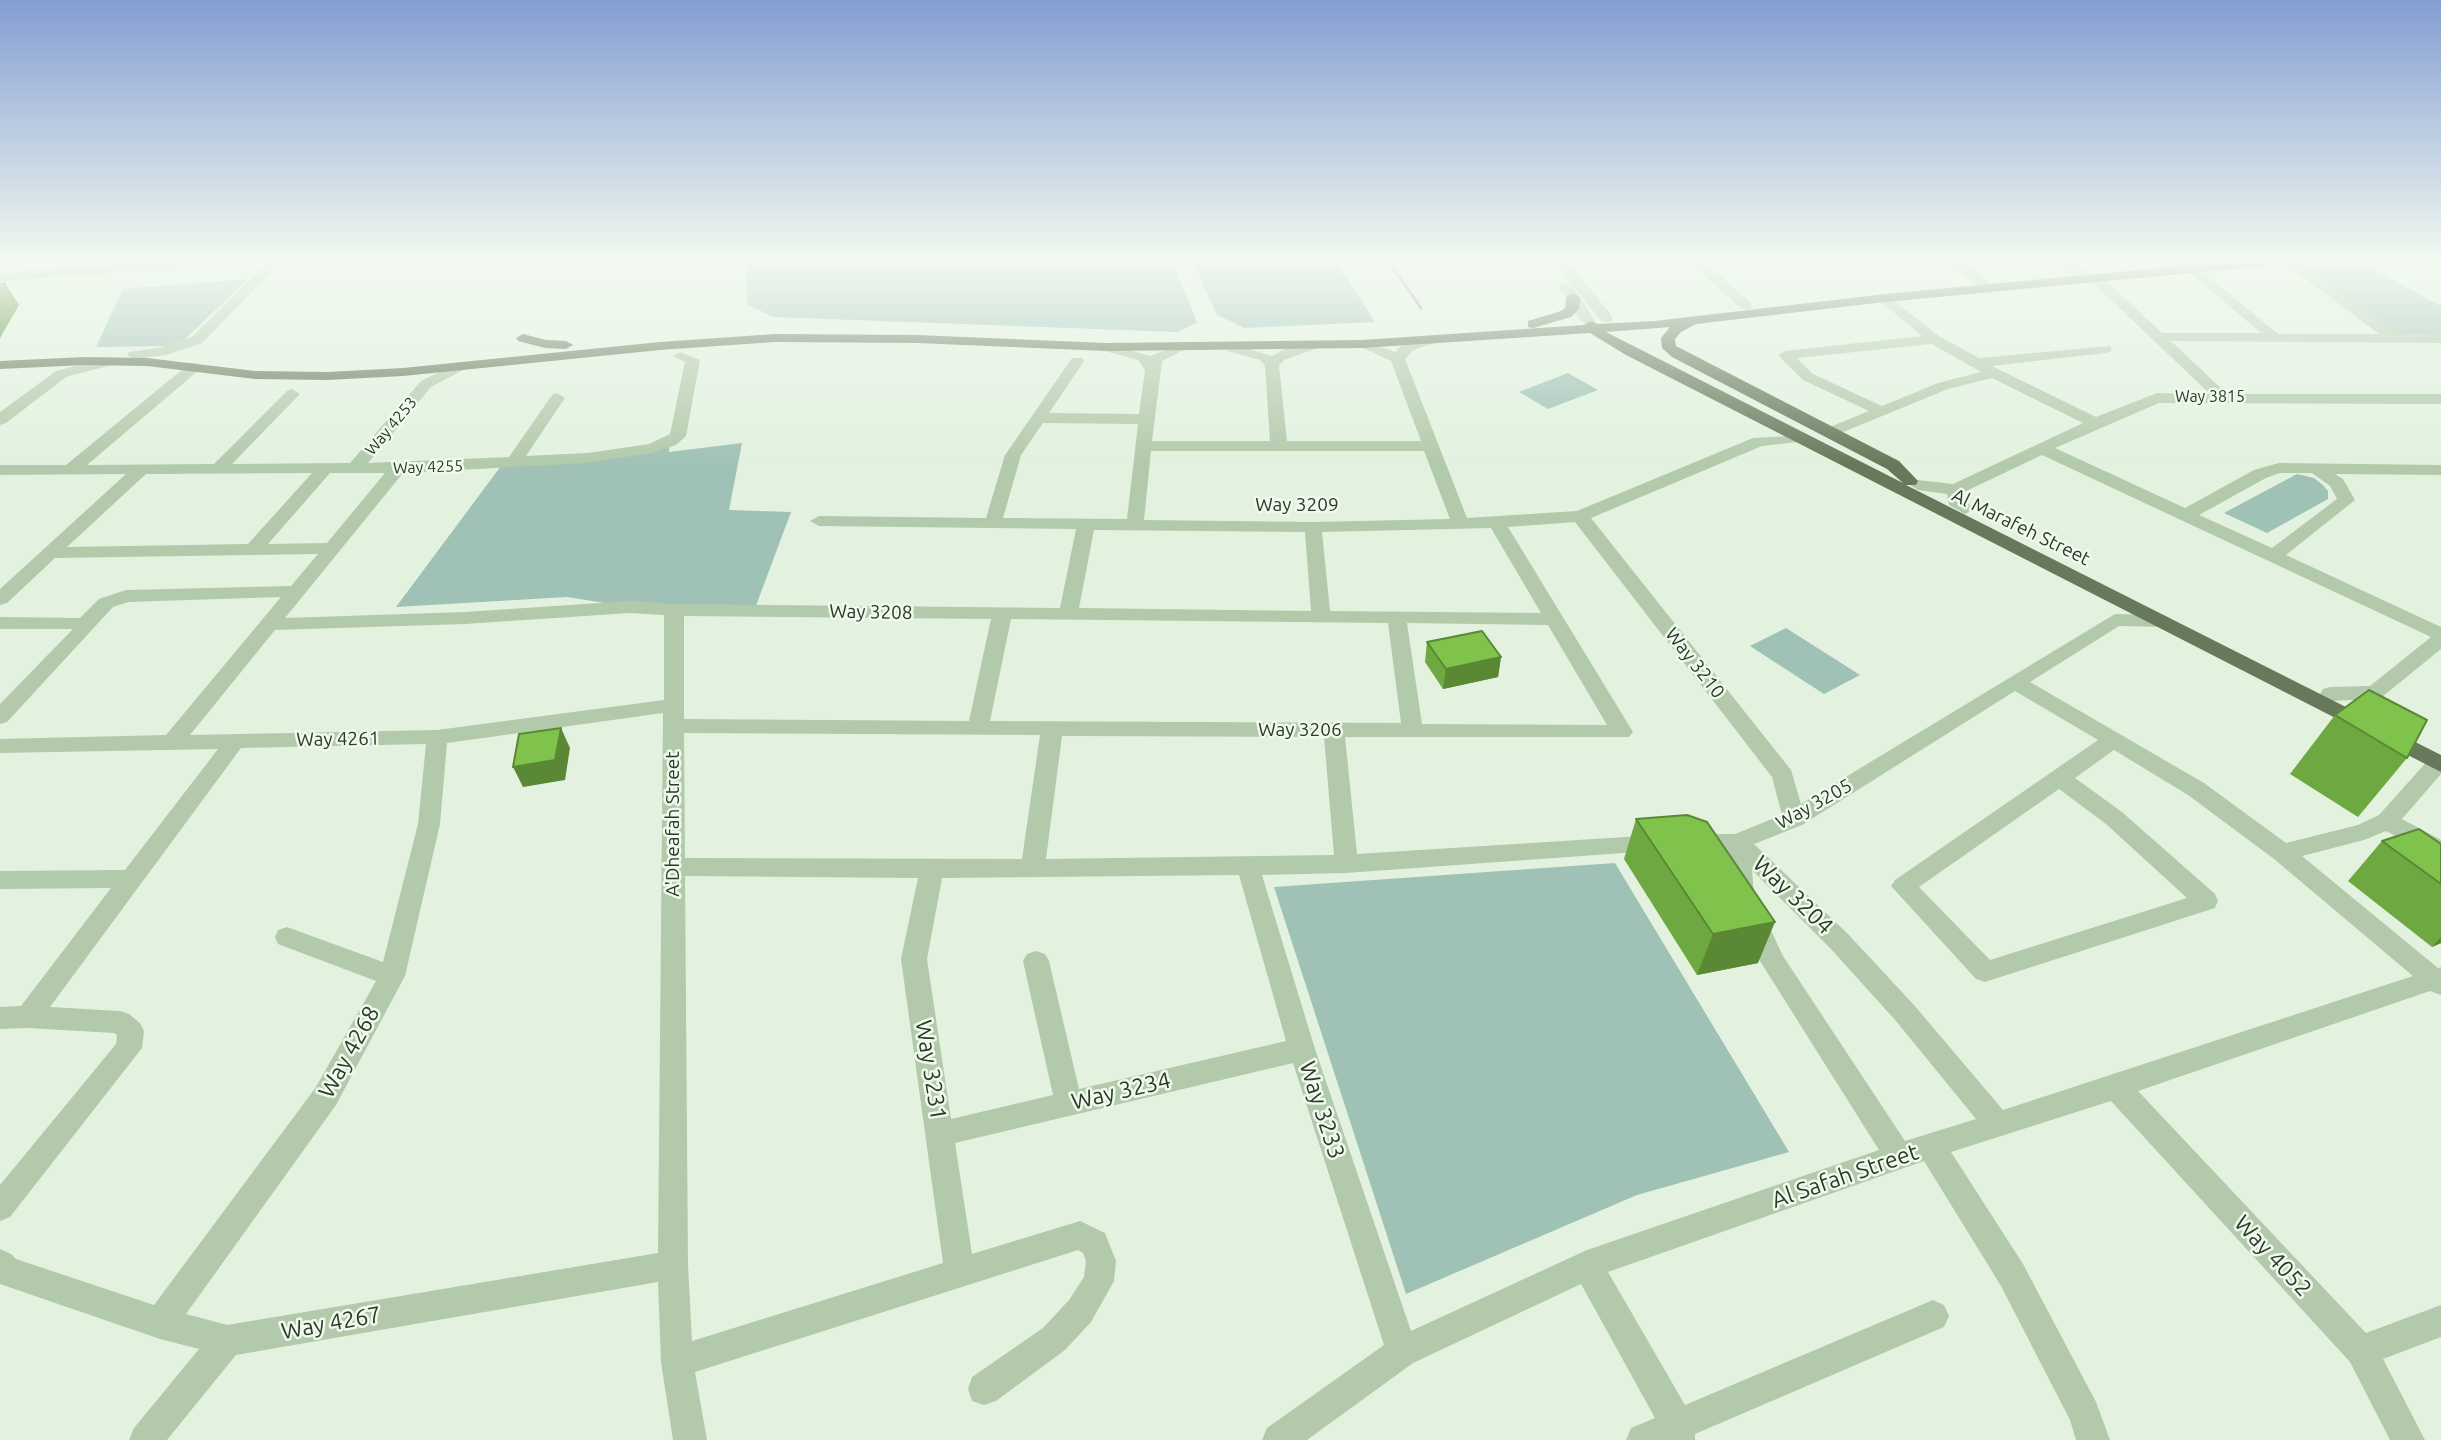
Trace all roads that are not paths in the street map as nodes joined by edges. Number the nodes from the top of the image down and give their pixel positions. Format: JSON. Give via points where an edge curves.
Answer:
{"nodes":[{"id":1,"x":208,"y":329,"type":"edge"},
{"id":2,"x":1458,"y":329,"type":"edge"},
{"id":3,"x":1557,"y":329,"type":"edge"},
{"id":4,"x":1607,"y":329,"type":"edge"},
{"id":5,"x":1610,"y":329,"type":"edge"},
{"id":6,"x":1648,"y":329,"type":"edge"},
{"id":7,"x":1677,"y":329,"type":"edge"},
{"id":8,"x":1923,"y":329,"type":"edge"},
{"id":9,"x":2150,"y":329,"type":"edge"},
{"id":10,"x":2265,"y":329,"type":"edge"},
{"id":11,"x":2382,"y":329,"type":"edge"},
{"id":12,"x":1507,"y":335,"type":"junction"},
{"id":13,"x":2158,"y":337,"type":"junction"},
{"id":14,"x":1934,"y":338,"type":"junction"},
{"id":15,"x":2275,"y":338,"type":"junction"},
{"id":16,"x":2395,"y":339,"type":"junction"},
{"id":17,"x":2441,"y":339,"type":"edge"},
{"id":18,"x":197,"y":340,"type":"junction"},
{"id":19,"x":1431,"y":340,"type":"junction"},
{"id":20,"x":635,"y":343,"type":"junction"},
{"id":21,"x":1362,"y":344,"type":"junction"},
{"id":22,"x":1310,"y":346,"type":"junction"},
{"id":23,"x":1106,"y":347,"type":"junction"},
{"id":24,"x":1181,"y":348,"type":"junction"},
{"id":25,"x":1232,"y":348,"type":"junction"},
{"id":26,"x":2105,"y":349,"type":"dead end"},
{"id":27,"x":1631,"y":352,"type":"junction"},
{"id":28,"x":134,"y":355,"type":"junction"},
{"id":29,"x":680,"y":356,"type":"dead end"},
{"id":30,"x":484,"y":358,"type":"junction"},
{"id":31,"x":1397,"y":358,"type":"junction"},
{"id":32,"x":0,"y":359,"type":"edge"},
{"id":33,"x":111,"y":361,"type":"joint"},
{"id":34,"x":209,"y":361,"type":"junction"},
{"id":35,"x":1077,"y":361,"type":"dead end"},
{"id":36,"x":1672,"y":361,"type":"junction"},
{"id":37,"x":1977,"y":363,"type":"junction"},
{"id":38,"x":0,"y":365,"type":"edge"},
{"id":39,"x":460,"y":366,"type":"junction"},
{"id":40,"x":1272,"y":366,"type":"junction"},
{"id":41,"x":194,"y":367,"type":"junction"},
{"id":42,"x":57,"y":368,"type":"junction"},
{"id":43,"x":1152,"y":370,"type":"junction"},
{"id":44,"x":403,"y":372,"type":"junction"},
{"id":45,"x":1994,"y":373,"type":"junction"},
{"id":46,"x":426,"y":384,"type":"junction"},
{"id":47,"x":292,"y":394,"type":"dead end"},
{"id":48,"x":2221,"y":396,"type":"junction"},
{"id":49,"x":557,"y":398,"type":"dead end"},
{"id":50,"x":2439,"y":400,"type":"edge"},
{"id":51,"x":1879,"y":411,"type":"junction"},
{"id":52,"x":4,"y":414,"type":"edge"},
{"id":53,"x":1038,"y":418,"type":"junction"},
{"id":54,"x":1146,"y":419,"type":"junction"},
{"id":55,"x":1765,"y":419,"type":"junction"},
{"id":56,"x":2096,"y":423,"type":"junction"},
{"id":57,"x":1831,"y":432,"type":"junction"},
{"id":58,"x":1800,"y":438,"type":"junction"},
{"id":59,"x":1759,"y":440,"type":"junction"},
{"id":60,"x":1143,"y":446,"type":"junction"},
{"id":61,"x":1431,"y":446,"type":"junction"},
{"id":62,"x":1279,"y":447,"type":"junction"},
{"id":63,"x":2043,"y":449,"type":"junction"},
{"id":64,"x":513,"y":464,"type":"junction"},
{"id":65,"x":355,"y":468,"type":"junction"},
{"id":66,"x":398,"y":468,"type":"junction"},
{"id":67,"x":325,"y":469,"type":"junction"},
{"id":68,"x":2317,"y":469,"type":"junction"},
{"id":69,"x":0,"y":470,"type":"edge"},
{"id":70,"x":70,"y":470,"type":"junction"},
{"id":71,"x":141,"y":470,"type":"junction"},
{"id":72,"x":217,"y":470,"type":"junction"},
{"id":73,"x":2441,"y":470,"type":"edge"},
{"id":74,"x":1914,"y":483,"type":"junction"},
{"id":75,"x":1956,"y":489,"type":"junction"},
{"id":76,"x":1965,"y":509,"type":"junction"},
{"id":77,"x":2185,"y":515,"type":"junction"},
{"id":78,"x":1580,"y":516,"type":"junction"},
{"id":79,"x":819,"y":521,"type":"dead end"},
{"id":80,"x":993,"y":523,"type":"junction"},
{"id":81,"x":1497,"y":523,"type":"junction"},
{"id":82,"x":1086,"y":524,"type":"junction"},
{"id":83,"x":1135,"y":525,"type":"junction"},
{"id":84,"x":1461,"y":525,"type":"junction"},
{"id":85,"x":1313,"y":527,"type":"junction"},
{"id":86,"x":333,"y":548,"type":"junction"},
{"id":87,"x":253,"y":550,"type":"junction"},
{"id":88,"x":51,"y":553,"type":"junction"},
{"id":89,"x":2273,"y":556,"type":"junction"},
{"id":90,"x":298,"y":591,"type":"junction"},
{"id":91,"x":2104,"y":591,"type":"junction"},
{"id":92,"x":0,"y":599,"type":"edge"},
{"id":93,"x":674,"y":610,"type":"junction"},
{"id":94,"x":1002,"y":614,"type":"junction"},
{"id":95,"x":1068,"y":614,"type":"junction"},
{"id":96,"x":1321,"y":617,"type":"junction"},
{"id":97,"x":1397,"y":618,"type":"junction"},
{"id":98,"x":1556,"y":619,"type":"junction"},
{"id":99,"x":2115,"y":620,"type":"junction"},
{"id":100,"x":2164,"y":621,"type":"junction"},
{"id":101,"x":0,"y":623,"type":"edge"},
{"id":102,"x":271,"y":624,"type":"junction"},
{"id":103,"x":84,"y":625,"type":"junction"},
{"id":104,"x":2441,"y":636,"type":"edge"},
{"id":105,"x":2015,"y":682,"type":"junction"},
{"id":106,"x":2375,"y":692,"type":"junction"},
{"id":107,"x":2330,"y":694,"type":"junction"},
{"id":108,"x":674,"y":715,"type":"junction"},
{"id":109,"x":0,"y":716,"type":"edge"},
{"id":110,"x":2384,"y":722,"type":"junction"},
{"id":111,"x":978,"y":728,"type":"junction"},
{"id":112,"x":1052,"y":728,"type":"junction"},
{"id":113,"x":1334,"y":730,"type":"junction"},
{"id":114,"x":1412,"y":730,"type":"junction"},
{"id":115,"x":437,"y":737,"type":"junction"},
{"id":116,"x":2113,"y":740,"type":"junction"},
{"id":117,"x":234,"y":741,"type":"junction"},
{"id":118,"x":172,"y":742,"type":"junction"},
{"id":119,"x":0,"y":746,"type":"edge"},
{"id":120,"x":2440,"y":759,"type":"edge"},
{"id":121,"x":2060,"y":778,"type":"junction"},
{"id":122,"x":1794,"y":819,"type":"junction"},
{"id":123,"x":2387,"y":821,"type":"junction"},
{"id":124,"x":1737,"y":842,"type":"junction"},
{"id":125,"x":2441,"y":851,"type":"edge"},
{"id":126,"x":2282,"y":853,"type":"junction"},
{"id":127,"x":1346,"y":864,"type":"junction"},
{"id":128,"x":1248,"y":866,"type":"junction"},
{"id":129,"x":673,"y":867,"type":"junction"},
{"id":130,"x":1034,"y":868,"type":"junction"},
{"id":131,"x":932,"y":869,"type":"junction"},
{"id":132,"x":131,"y":878,"type":"junction"},
{"id":133,"x":0,"y":880,"type":"edge"},
{"id":134,"x":287,"y":937,"type":"dead end"},
{"id":135,"x":1036,"y":961,"type":"dead end"},
{"id":136,"x":392,"y":975,"type":"junction"},
{"id":137,"x":2439,"y":980,"type":"edge"},
{"id":138,"x":28,"y":1017,"type":"junction"},
{"id":139,"x":0,"y":1018,"type":"edge"},
{"id":140,"x":1302,"y":1049,"type":"junction"},
{"id":141,"x":2116,"y":1087,"type":"junction"},
{"id":142,"x":1069,"y":1104,"type":"junction"},
{"id":143,"x":1998,"y":1125,"type":"junction"},
{"id":144,"x":941,"y":1134,"type":"junction"},
{"id":145,"x":1931,"y":1146,"type":"junction"},
{"id":146,"x":1899,"y":1156,"type":"junction"},
{"id":147,"x":0,"y":1207,"type":"edge"},
{"id":148,"x":673,"y":1265,"type":"junction"},
{"id":149,"x":1587,"y":1265,"type":"junction"},
{"id":150,"x":2,"y":1272,"type":"edge"},
{"id":151,"x":959,"y":1272,"type":"junction"},
{"id":152,"x":1933,"y":1316,"type":"dead end"},
{"id":153,"x":2441,"y":1321,"type":"edge"},
{"id":154,"x":160,"y":1323,"type":"junction"},
{"id":155,"x":227,"y":1341,"type":"junction"},
{"id":156,"x":1402,"y":1352,"type":"junction"},
{"id":157,"x":2361,"y":1352,"type":"junction"},
{"id":158,"x":677,"y":1362,"type":"junction"},
{"id":159,"x":984,"y":1389,"type":"dead end"},
{"id":160,"x":1679,"y":1433,"type":"edge"},
{"id":161,"x":1282,"y":1439,"type":"edge"},
{"id":162,"x":146,"y":1440,"type":"edge"},
{"id":163,"x":690,"y":1440,"type":"edge"},
{"id":164,"x":1643,"y":1440,"type":"edge"},
{"id":165,"x":2093,"y":1440,"type":"edge"},
{"id":166,"x":2409,"y":1440,"type":"edge"}],
"edges":[{"from":1,"to":18,"type":"street"},
{"from":2,"to":20,"type":"main road","via":[[1259,341],[1153,342],[855,331]]},
{"from":3,"to":12,"type":"main road"},
{"from":4,"to":27,"type":"main road","name":"Al Marafeh Street"},
{"from":5,"to":36,"type":"main road","name":"Al Marafeh Street"},
{"from":6,"to":36,"type":"main road","via":[[1651,344]]},
{"from":7,"to":57,"type":"main road","via":[[1671,332],[1669,348]]},
{"from":8,"to":14,"type":"street"},
{"from":9,"to":13,"type":"street"},
{"from":10,"to":15,"type":"street"},
{"from":11,"to":16,"type":"street"},
{"from":12,"to":19,"type":"main road"},
{"from":12,"to":27,"type":"main road","via":[[1578,337]]},
{"from":13,"to":15,"type":"street"},
{"from":13,"to":48,"type":"street"},
{"from":14,"to":37,"type":"street"},
{"from":14,"to":51,"type":"street","via":[[1785,355],[1808,377]]},
{"from":15,"to":16,"type":"street"},
{"from":16,"to":17,"type":"street"},
{"from":18,"to":28,"type":"street","via":[[166,351]]},
{"from":18,"to":34,"type":"street","via":[[194,347]]},
{"from":19,"to":21,"type":"main road"},
{"from":19,"to":31,"type":"street","via":[[1408,347]]},
{"from":20,"to":30,"type":"main road"},
{"from":20,"to":30,"type":"main road","via":[[559,346],[516,339]]},
{"from":21,"to":22,"type":"main road"},
{"from":21,"to":31,"type":"street"},
{"from":22,"to":25,"type":"main road"},
{"from":22,"to":40,"type":"street","via":[[1279,357]]},
{"from":23,"to":24,"type":"main road"},
{"from":23,"to":39,"type":"main road","via":[[775,338]]},
{"from":23,"to":43,"type":"street","via":[[1143,357]]},
{"from":24,"to":25,"type":"main road"},
{"from":24,"to":43,"type":"street","via":[[1155,359]]},
{"from":25,"to":40,"type":"street","via":[[1265,358]]},
{"from":26,"to":37,"type":"street"},
{"from":27,"to":55,"type":"main road","name":"Al Marafeh Street"},
{"from":28,"to":32,"type":"main road"},
{"from":28,"to":34,"type":"main road"},
{"from":29,"to":64,"type":"street","name":"Way 4255","via":[[693,360],[678,436],[670,442],[588,458]]},
{"from":30,"to":34,"type":"main road","via":[[339,370]]},
{"from":31,"to":61,"type":"street"},
{"from":33,"to":41,"type":"main road"},
{"from":33,"to":42,"type":"street"},
{"from":35,"to":53,"type":"street"},
{"from":36,"to":74,"type":"main road","name":"Al Marafeh Street"},
{"from":37,"to":45,"type":"street"},
{"from":38,"to":42,"type":"main road"},
{"from":39,"to":44,"type":"main road"},
{"from":39,"to":46,"type":"street","name":"Way 4253"},
{"from":40,"to":62,"type":"street"},
{"from":41,"to":44,"type":"main road","via":[[293,376]]},
{"from":41,"to":70,"type":"street"},
{"from":42,"to":52,"type":"street"},
{"from":43,"to":54,"type":"street"},
{"from":44,"to":46,"type":"street","name":"Way 4253","via":[[425,376]]},
{"from":45,"to":51,"type":"street","via":[[1943,386]]},
{"from":45,"to":56,"type":"street"},
{"from":46,"to":65,"type":"street","name":"Way 4253"},
{"from":47,"to":72,"type":"street"},
{"from":48,"to":50,"type":"street","name":"Way 3815"},
{"from":48,"to":56,"type":"street","name":"Way 3815","via":[[2157,398]]},
{"from":49,"to":64,"type":"street"},
{"from":51,"to":57,"type":"street"},
{"from":53,"to":54,"type":"street"},
{"from":53,"to":80,"type":"street","via":[[1013,455]]},
{"from":54,"to":60,"type":"street"},
{"from":55,"to":58,"type":"main road","name":"Al Marafeh Street"},
{"from":55,"to":59,"type":"street","via":[[1769,432]]},
{"from":56,"to":63,"type":"street","name":"Way 3815"},
{"from":57,"to":74,"type":"main road","via":[[1894,465]]},
{"from":58,"to":59,"type":"street","name":"Way 3209"},
{"from":58,"to":91,"type":"main road","name":"Al Marafeh Street"},
{"from":59,"to":78,"type":"street","name":"Way 3209"},
{"from":60,"to":62,"type":"street"},
{"from":60,"to":83,"type":"street"},
{"from":61,"to":62,"type":"street"},
{"from":61,"to":84,"type":"street"},
{"from":63,"to":75,"type":"street","name":"Way 3815"},
{"from":63,"to":77,"type":"street"},
{"from":64,"to":66,"type":"street","name":"Way 4255"},
{"from":65,"to":66,"type":"street","name":"Way 4255"},
{"from":65,"to":67,"type":"street","name":"Way 4255"},
{"from":66,"to":86,"type":"street"},
{"from":67,"to":72,"type":"street","name":"Way 4255"},
{"from":67,"to":87,"type":"street"},
{"from":68,"to":73,"type":"street"},
{"from":68,"to":77,"type":"street","via":[[2269,471]]},
{"from":68,"to":89,"type":"street","via":[[2337,483],[2346,500]]},
{"from":69,"to":70,"type":"street","name":"Way 4255"},
{"from":70,"to":71,"type":"street","name":"Way 4255"},
{"from":71,"to":72,"type":"street","name":"Way 4255"},
{"from":71,"to":88,"type":"street"},
{"from":74,"to":75,"type":"street"},
{"from":74,"to":76,"type":"main road","name":"Al Marafeh Street"},
{"from":75,"to":76,"type":"street","via":[[1955,501]]},
{"from":76,"to":107,"type":"main road","name":"Al Marafeh Street"},
{"from":77,"to":89,"type":"street"},
{"from":78,"to":81,"type":"street","name":"Way 3209"},
{"from":78,"to":122,"type":"street","name":"Way 3210","via":[[1783,775]]},
{"from":79,"to":80,"type":"street","name":"Way 3209"},
{"from":80,"to":82,"type":"street","name":"Way 3209"},
{"from":81,"to":84,"type":"street","name":"Way 3209"},
{"from":81,"to":98,"type":"street"},
{"from":82,"to":83,"type":"street","name":"Way 3209"},
{"from":82,"to":95,"type":"street"},
{"from":83,"to":85,"type":"street","name":"Way 3209"},
{"from":84,"to":85,"type":"street","name":"Way 3209"},
{"from":85,"to":96,"type":"street"},
{"from":86,"to":87,"type":"street"},
{"from":86,"to":90,"type":"street"},
{"from":87,"to":88,"type":"street"},
{"from":88,"to":92,"type":"street"},
{"from":89,"to":104,"type":"street"},
{"from":90,"to":102,"type":"street"},
{"from":90,"to":103,"type":"street","via":[[126,596],[106,603]]},
{"from":91,"to":99,"type":"street","via":[[2119,606]]},
{"from":91,"to":100,"type":"main road","name":"Al Marafeh Street"},
{"from":93,"to":94,"type":"street","name":"Way 3208"},
{"from":93,"to":102,"type":"street","via":[[630,607]]},
{"from":93,"to":108,"type":"street","name":"A'Dheafah Street"},
{"from":94,"to":95,"type":"street","name":"Way 3208"},
{"from":94,"to":111,"type":"street"},
{"from":95,"to":96,"type":"street","name":"Way 3208"},
{"from":96,"to":97,"type":"street","name":"Way 3208"},
{"from":97,"to":98,"type":"street","name":"Way 3208"},
{"from":97,"to":114,"type":"street"},
{"from":98,"to":114,"type":"street","name":"Way 3206","via":[[1622,732]]},
{"from":99,"to":100,"type":"street"},
{"from":99,"to":105,"type":"street","name":"Way 3205"},
{"from":100,"to":120,"type":"main road","name":"Al Marafeh Street"},
{"from":101,"to":103,"type":"street"},
{"from":102,"to":118,"type":"street"},
{"from":103,"to":109,"type":"street"},
{"from":104,"to":106,"type":"street"},
{"from":105,"to":116,"type":"street"},
{"from":105,"to":122,"type":"street","name":"Way 3205"},
{"from":106,"to":107,"type":"street"},
{"from":106,"to":110,"type":"street"},
{"from":107,"to":110,"type":"main road","name":"Al Marafeh Street"},
{"from":108,"to":111,"type":"street","name":"Way 3206"},
{"from":108,"to":115,"type":"street","name":"Way 4261"},
{"from":108,"to":129,"type":"street","name":"A'Dheafah Street"},
{"from":110,"to":120,"type":"main road","name":"Al Marafeh Street"},
{"from":111,"to":112,"type":"street","name":"Way 3206"},
{"from":112,"to":113,"type":"street","name":"Way 3206"},
{"from":112,"to":130,"type":"street"},
{"from":113,"to":114,"type":"street","name":"Way 3206"},
{"from":113,"to":127,"type":"street"},
{"from":115,"to":117,"type":"street","name":"Way 4261"},
{"from":115,"to":136,"type":"street","name":"Way 4268","via":[[429,824]]},
{"from":116,"to":121,"type":"street"},
{"from":116,"to":126,"type":"street","via":[[2196,789]]},
{"from":117,"to":118,"type":"street","name":"Way 4261"},
{"from":117,"to":132,"type":"street"},
{"from":118,"to":119,"type":"street","name":"Way 4261"},
{"from":120,"to":123,"type":"street"},
{"from":121,"to":121,"type":"street","via":[[2114,818],[2206,901],[1985,972],[1903,886]]},
{"from":122,"to":124,"type":"street","name":"Way 3205"},
{"from":123,"to":125,"type":"street"},
{"from":123,"to":126,"type":"street","via":[[2364,832]]},
{"from":124,"to":127,"type":"street","name":"Way 3205"},
{"from":124,"to":143,"type":"street","name":"Way 3204","via":[[1849,951]]},
{"from":124,"to":146,"type":"street","name":"Way 3204","via":[[1742,894],[1773,961]]},
{"from":126,"to":137,"type":"street"},
{"from":127,"to":128,"type":"street","name":"Way 3205"},
{"from":128,"to":130,"type":"street","name":"Way 3205"},
{"from":128,"to":140,"type":"street","name":"Way 3233"},
{"from":129,"to":131,"type":"street","name":"Way 3205"},
{"from":129,"to":148,"type":"street","name":"A'Dheafah Street"},
{"from":130,"to":131,"type":"street","name":"Way 3205"},
{"from":131,"to":144,"type":"street","name":"Way 3231","via":[[914,959]]},
{"from":132,"to":133,"type":"street"},
{"from":132,"to":138,"type":"street"},
{"from":134,"to":136,"type":"street"},
{"from":135,"to":142,"type":"street"},
{"from":136,"to":154,"type":"street","name":"Way 4268","via":[[326,1096]]},
{"from":137,"to":141,"type":"street","name":"Al Safah Street"},
{"from":138,"to":139,"type":"street"},
{"from":138,"to":147,"type":"street","via":[[120,1022],[131,1031],[129,1048]]},
{"from":140,"to":142,"type":"street","name":"Way 3234"},
{"from":140,"to":156,"type":"street","name":"Way 3233"},
{"from":141,"to":143,"type":"street","name":"Al Safah Street"},
{"from":141,"to":157,"type":"street","name":"Way 4052"},
{"from":142,"to":144,"type":"street","name":"Way 3234"},
{"from":143,"to":145,"type":"street","name":"Al Safah Street"},
{"from":144,"to":151,"type":"street","name":"Way 3231"},
{"from":145,"to":146,"type":"street","name":"Al Safah Street"},
{"from":145,"to":165,"type":"street","via":[[2012,1275]]},
{"from":146,"to":149,"type":"street","name":"Al Safah Street"},
{"from":148,"to":155,"type":"street","name":"Way 4267"},
{"from":148,"to":158,"type":"street","name":"A'Dheafah Street"},
{"from":149,"to":156,"type":"street","name":"Al Safah Street"},
{"from":149,"to":160,"type":"street"},
{"from":150,"to":154,"type":"street","name":"Way 4267"},
{"from":151,"to":158,"type":"street"},
{"from":151,"to":159,"type":"street","via":[[1080,1235],[1094,1243],[1101,1261],[1099,1280],[1080,1311],[1054,1339]]},
{"from":152,"to":160,"type":"street"},
{"from":153,"to":157,"type":"street"},
{"from":154,"to":155,"type":"street","name":"Way 4267"},
{"from":155,"to":162,"type":"street"},
{"from":156,"to":161,"type":"street","name":"Al Safah Street"},
{"from":157,"to":166,"type":"street","name":"Way 4052"},
{"from":158,"to":163,"type":"street","name":"A'Dheafah Street"},
{"from":160,"to":164,"type":"street"}]}
